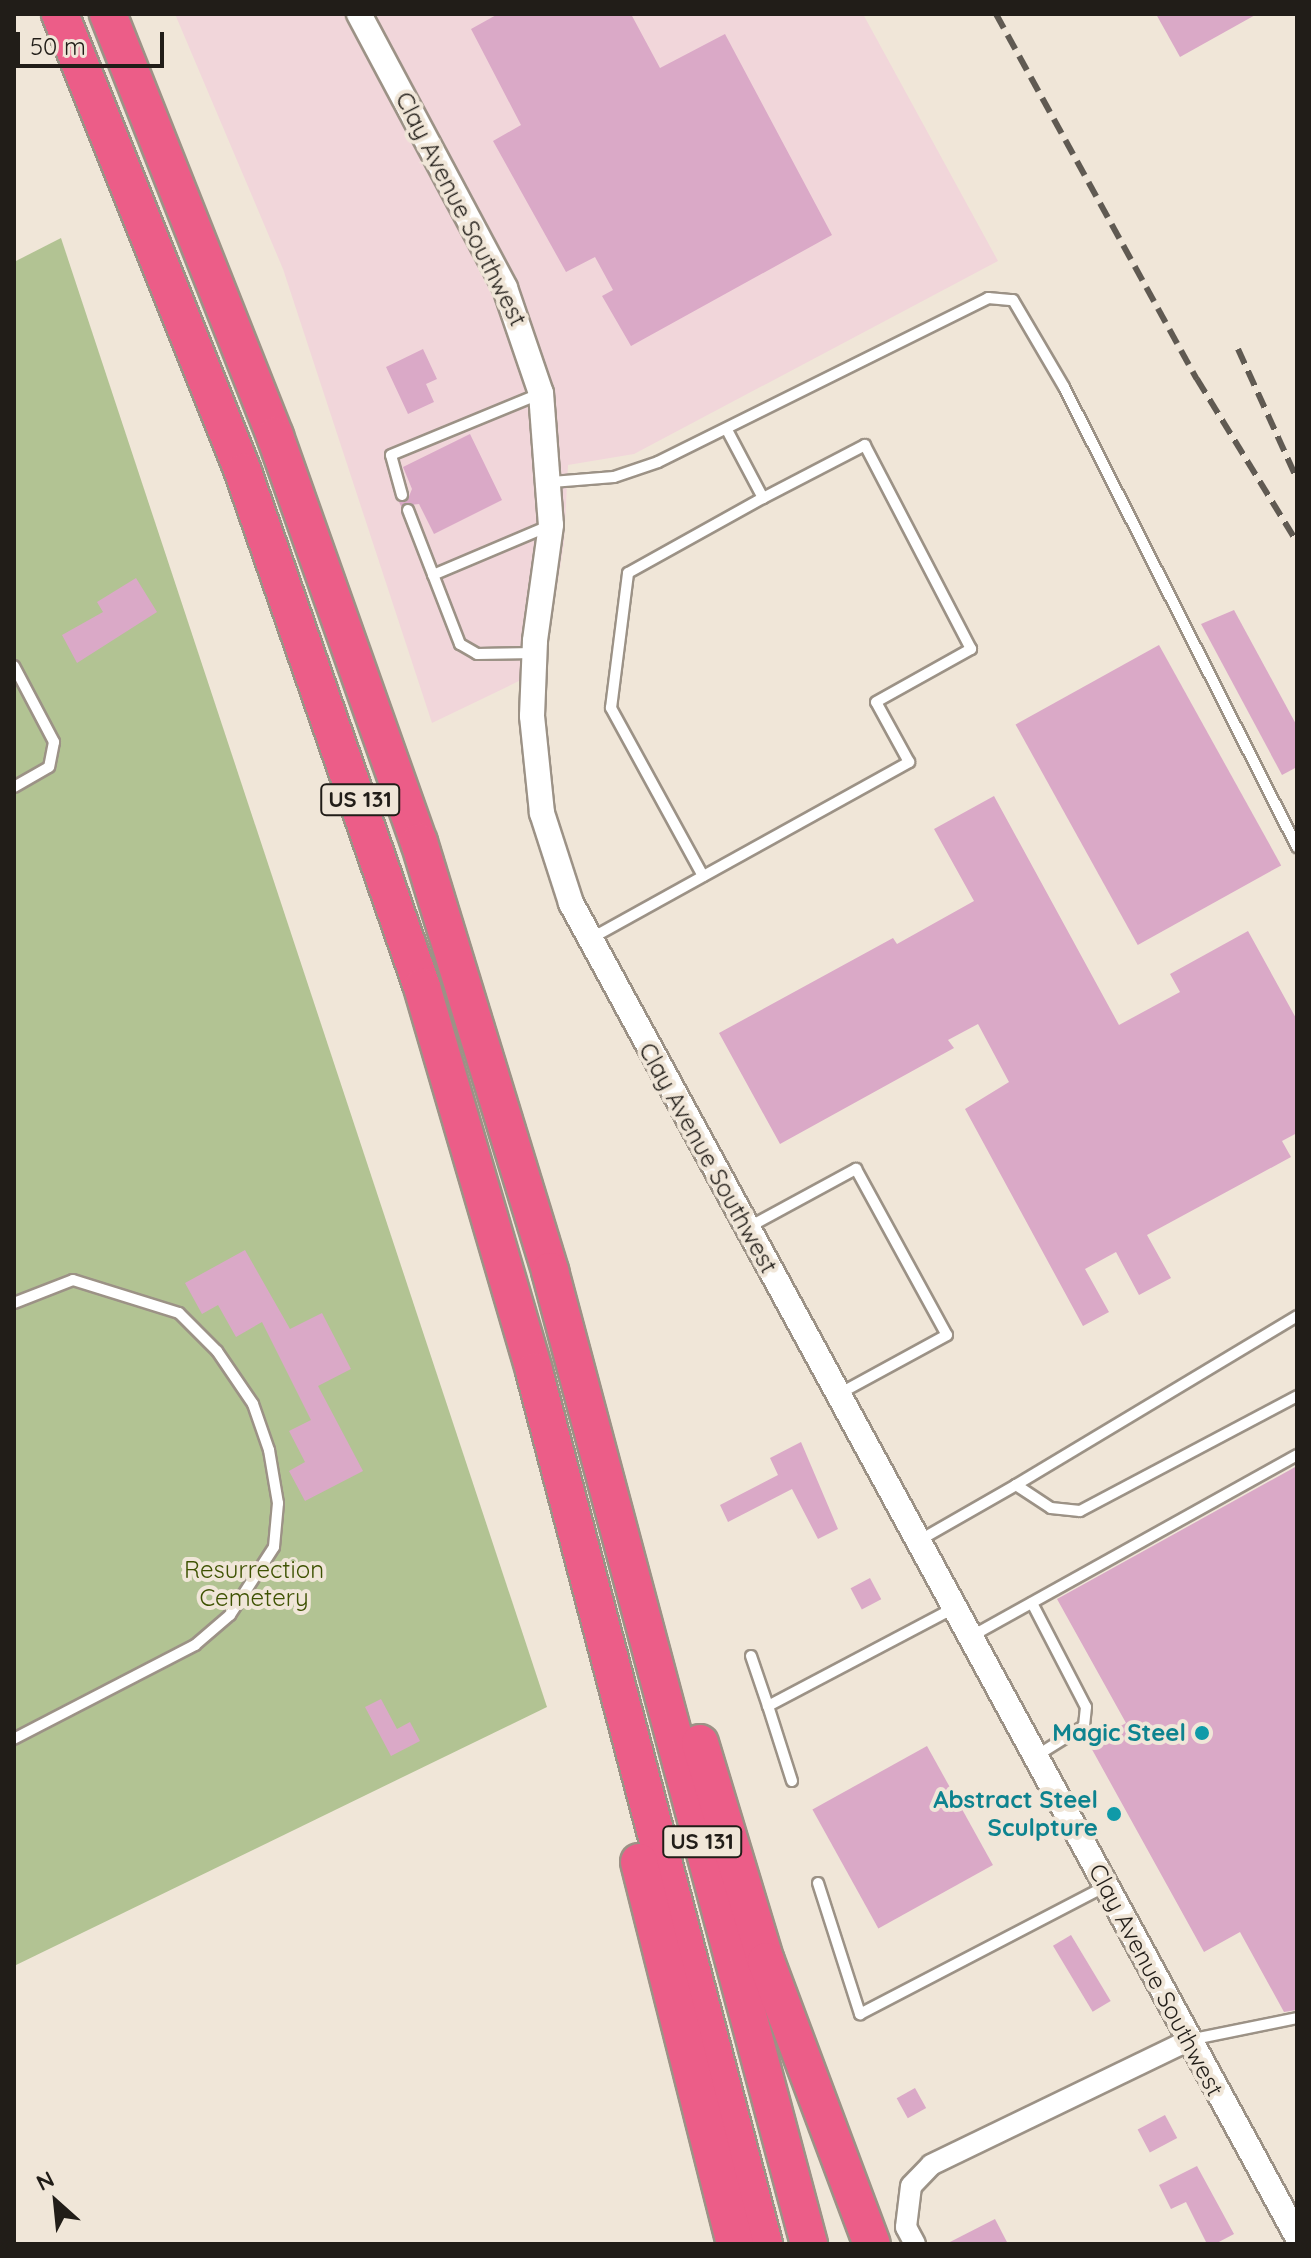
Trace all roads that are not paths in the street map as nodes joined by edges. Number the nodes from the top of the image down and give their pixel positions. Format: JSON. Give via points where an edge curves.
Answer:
{"nodes":[{"id":1,"x":60,"y":14,"type":"edge"},
{"id":2,"x":108,"y":14,"type":"edge"},
{"id":3,"x":366,"y":16,"type":"edge"},
{"id":4,"x":541,"y":393,"type":"junction"},
{"id":5,"x":727,"y":430,"type":"junction"},
{"id":6,"x":552,"y":482,"type":"junction"},
{"id":7,"x":402,"y":495,"type":"dead end"},
{"id":8,"x":763,"y":498,"type":"junction"},
{"id":9,"x":408,"y":510,"type":"dead end"},
{"id":10,"x":551,"y":525,"type":"junction"},
{"id":11,"x":433,"y":575,"type":"junction"},
{"id":12,"x":534,"y":653,"type":"junction"},
{"id":13,"x":14,"y":666,"type":"edge"},
{"id":14,"x":14,"y":787,"type":"edge"},
{"id":15,"x":1297,"y":847,"type":"edge"},
{"id":16,"x":703,"y":876,"type":"junction"},
{"id":17,"x":588,"y":940,"type":"junction"},
{"id":18,"x":747,"y":1228,"type":"junction"},
{"id":19,"x":14,"y":1303,"type":"edge"},
{"id":20,"x":1297,"y":1316,"type":"edge"},
{"id":21,"x":839,"y":1394,"type":"junction"},
{"id":22,"x":1297,"y":1396,"type":"edge"},
{"id":23,"x":596,"y":1441,"type":"junction"},
{"id":24,"x":1297,"y":1455,"type":"edge"},
{"id":25,"x":1016,"y":1485,"type":"junction"},
{"id":26,"x":920,"y":1540,"type":"junction"},
{"id":27,"x":1032,"y":1603,"type":"junction"},
{"id":28,"x":956,"y":1607,"type":"junction"},
{"id":29,"x":597,"y":1608,"type":"junction"},
{"id":30,"x":972,"y":1636,"type":"junction"},
{"id":31,"x":751,"y":1656,"type":"dead end"},
{"id":32,"x":768,"y":1706,"type":"junction"},
{"id":33,"x":16,"y":1734,"type":"edge"},
{"id":34,"x":1036,"y":1756,"type":"junction"},
{"id":35,"x":792,"y":1781,"type":"dead end"},
{"id":36,"x":818,"y":1883,"type":"dead end"},
{"id":37,"x":1106,"y":1886,"type":"junction"},
{"id":38,"x":1297,"y":2018,"type":"edge"},
{"id":39,"x":1187,"y":2041,"type":"junction"},
{"id":40,"x":1297,"y":2236,"type":"edge"},
{"id":41,"x":735,"y":2244,"type":"edge"},
{"id":42,"x":764,"y":2244,"type":"edge"},
{"id":43,"x":809,"y":2244,"type":"edge"},
{"id":44,"x":872,"y":2244,"type":"edge"},
{"id":45,"x":915,"y":2244,"type":"edge"}],
"edges":[{"from":1,"to":29,"type":"highway","number":"US 131","via":[[218,404],[379,856],[485,1197]]},
{"from":2,"to":23,"type":"highway","number":"US 131","via":[[356,657],[487,1059]]},
{"from":3,"to":4,"type":"street","name":"Clay Avenue Southwest","via":[[505,288]]},
{"from":4,"to":6,"type":"street","name":"Clay Avenue Southwest"},
{"from":4,"to":7,"type":"lane","via":[[391,455]]},
{"from":5,"to":6,"type":"lane","via":[[614,477]]},
{"from":5,"to":8,"type":"lane"},
{"from":5,"to":15,"type":"lane","via":[[988,298],[1013,300],[1064,387]]},
{"from":6,"to":10,"type":"street","name":"Clay Avenue Southwest"},
{"from":8,"to":16,"type":"lane","via":[[628,573],[611,708]]},
{"from":8,"to":16,"type":"lane","via":[[865,445],[971,649],[876,702],[909,762]]},
{"from":9,"to":11,"type":"lane"},
{"from":10,"to":11,"type":"lane"},
{"from":10,"to":12,"type":"street","name":"Clay Avenue Southwest"},
{"from":11,"to":12,"type":"lane","via":[[460,644],[477,654]]},
{"from":12,"to":17,"type":"street","name":"Clay Avenue Southwest","via":[[532,716],[542,813],[557,867]]},
{"from":13,"to":14,"type":"lane","via":[[54,742],[49,767]]},
{"from":16,"to":17,"type":"lane"},
{"from":17,"to":18,"type":"street","name":"Clay Avenue Southwest"},
{"from":18,"to":21,"type":"street","name":"Clay Avenue Southwest"},
{"from":18,"to":21,"type":"lane","via":[[856,1169],[947,1335]]},
{"from":19,"to":33,"type":"lane","via":[[73,1280],[179,1313],[217,1351],[253,1404],[269,1450],[278,1503],[274,1547],[230,1615],[195,1645]]},
{"from":20,"to":25,"type":"lane"},
{"from":21,"to":26,"type":"street","name":"Clay Avenue Southwest"},
{"from":22,"to":25,"type":"lane","via":[[1080,1511],[1051,1508]]},
{"from":23,"to":43,"type":"highway","number":"US 131"},
{"from":23,"to":44,"type":"highway","via":[[703,1752],[766,1961]]},
{"from":24,"to":27,"type":"lane"},
{"from":25,"to":26,"type":"lane"},
{"from":26,"to":28,"type":"street","name":"Clay Avenue Southwest"},
{"from":27,"to":30,"type":"lane"},
{"from":27,"to":34,"type":"lane","via":[[1086,1707],[1084,1726]]},
{"from":28,"to":30,"type":"street","name":"Clay Avenue Southwest"},
{"from":28,"to":32,"type":"lane"},
{"from":29,"to":41,"type":"highway","via":[[628,1812]]},
{"from":29,"to":42,"type":"highway","number":"US 131"},
{"from":30,"to":34,"type":"street","name":"Clay Avenue Southwest"},
{"from":31,"to":32,"type":"lane"},
{"from":32,"to":35,"type":"lane"},
{"from":34,"to":37,"type":"street","name":"Clay Avenue Southwest"},
{"from":36,"to":37,"type":"lane","via":[[860,2014]]},
{"from":37,"to":39,"type":"street","name":"Clay Avenue Southwest"},
{"from":38,"to":39,"type":"lane"},
{"from":39,"to":40,"type":"street","name":"Clay Avenue Southwest"},
{"from":39,"to":45,"type":"street","via":[[931,2165],[911,2186],[906,2227]]}]}
